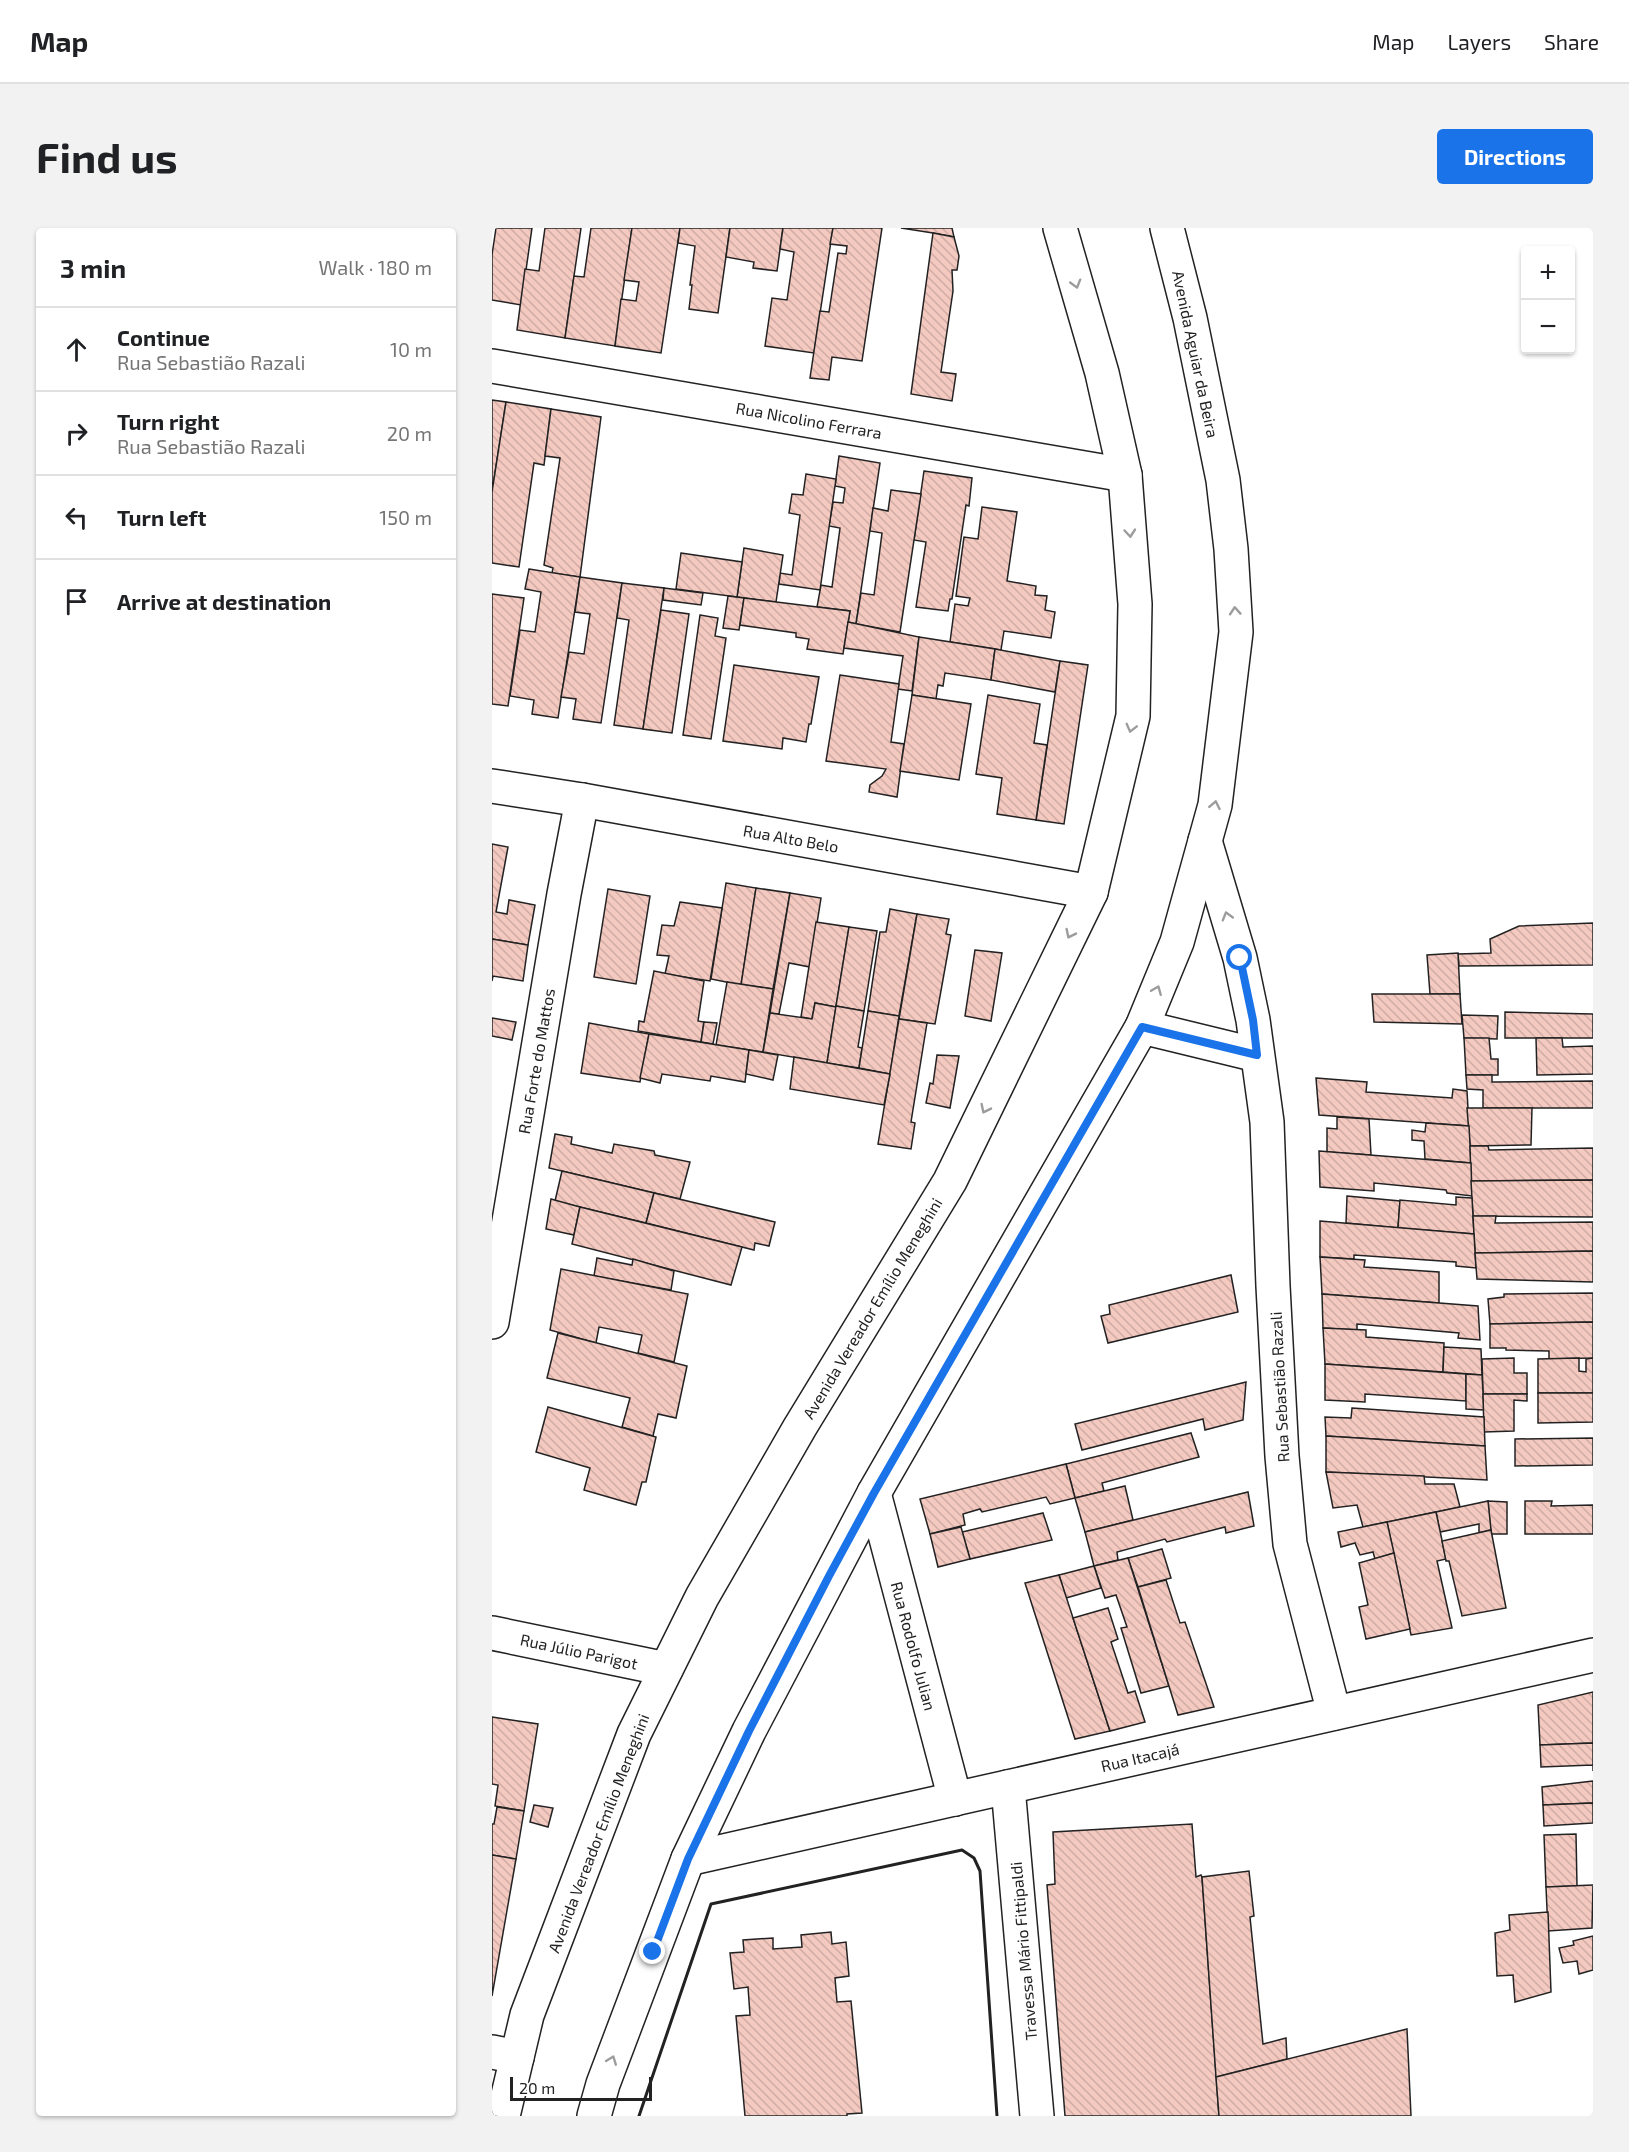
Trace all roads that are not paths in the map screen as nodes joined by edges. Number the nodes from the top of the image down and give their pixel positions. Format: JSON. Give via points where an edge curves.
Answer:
{"nodes":[{"id":1,"x":1060,"y":228,"type":"edge"},
{"id":2,"x":1167,"y":228,"type":"edge"},
{"id":3,"x":492,"y":366,"type":"edge"},
{"id":4,"x":1125,"y":475,"type":"junction"},
{"id":5,"x":492,"y":786,"type":"edge"},
{"id":6,"x":582,"y":800,"type":"junction"},
{"id":7,"x":1206,"y":841,"type":"junction"},
{"id":8,"x":1091,"y":892,"type":"junction"},
{"id":9,"x":1142,"y":1027,"type":"junction"},
{"id":10,"x":1257,"y":1055,"type":"junction"},
{"id":11,"x":492,"y":1322,"type":"edge"},
{"id":12,"x":874,"y":1493,"type":"junction"},
{"id":13,"x":492,"y":1632,"type":"edge"},
{"id":14,"x":1593,"y":1655,"type":"edge"},
{"id":15,"x":666,"y":1670,"type":"junction"},
{"id":16,"x":1334,"y":1713,"type":"junction"},
{"id":17,"x":1008,"y":1787,"type":"junction"},
{"id":18,"x":955,"y":1799,"type":"junction"},
{"id":19,"x":688,"y":1859,"type":"junction"},
{"id":20,"x":505,"y":2054,"type":"edge"},
{"id":21,"x":503,"y":2116,"type":"edge"},
{"id":22,"x":594,"y":2116,"type":"edge"},
{"id":23,"x":1037,"y":2116,"type":"edge"}],
"edges":[{"from":1,"to":4,"type":"street","one_way":true,"via":[[1102,373]]},
{"from":7,"to":2,"type":"street","name":"Avenida Aguiar da Beira","one_way":true,"via":[[1215,805],[1236,632],[1231,549],[1223,480]]},
{"from":3,"to":4,"type":"street","name":"Rua Nicolino Ferrara"},
{"from":4,"to":8,"type":"street","name":"Avenida Vereador Emílio Meneghini","one_way":true,"via":[[1135,604],[1133,716]]},
{"from":5,"to":6,"type":"street","name":"Rua Alto Belo"},
{"from":6,"to":8,"type":"street","name":"Rua Alto Belo"},
{"from":6,"to":11,"type":"street","name":"Rua Forte do Mattos"},
{"from":9,"to":7,"type":"street","one_way":true,"via":[[1177,942]]},
{"from":10,"to":7,"type":"street","name":"Rua Sebastião Razali","one_way":true,"via":[[1240,958]]},
{"from":8,"to":15,"type":"street","name":"Avenida Vereador Emílio Meneghini","one_way":true,"via":[[950,1181],[757,1501]]},
{"from":9,"to":10,"type":"street"},
{"from":9,"to":12,"type":"street"},
{"from":10,"to":16,"type":"street","name":"Rua Sebastião Razali","via":[[1267,1122],[1290,1544]]},
{"from":12,"to":18,"type":"street","name":"Rua Rodolfo Julian"},
{"from":12,"to":19,"type":"street","via":[[749,1731]]},
{"from":13,"to":15,"type":"street","name":"Rua Júlio Parigot"},
{"from":14,"to":16,"type":"street","name":"Rua Itacajá"},
{"from":15,"to":20,"type":"street","name":"Avenida Vereador Emílio Meneghini","via":[[634,1734],[528,2016]]},
{"from":16,"to":17,"type":"street","name":"Rua Itacajá"},
{"from":17,"to":18,"type":"street","name":"Rua Itacajá"},
{"from":17,"to":23,"type":"street","name":"Travessa Mário Fittipaldi"},
{"from":18,"to":19,"type":"street","name":"Rua Itacajá"},
{"from":22,"to":19,"type":"street","one_way":true},
{"from":20,"to":21,"type":"street","name":"Avenida Vereador Emílio Meneghini"}]}
